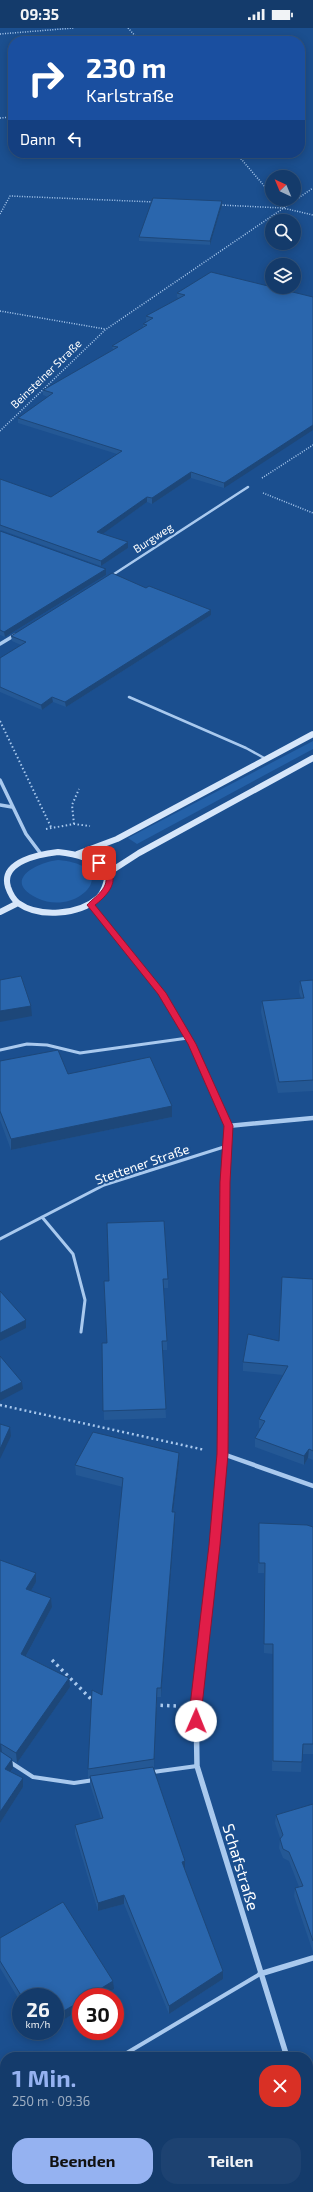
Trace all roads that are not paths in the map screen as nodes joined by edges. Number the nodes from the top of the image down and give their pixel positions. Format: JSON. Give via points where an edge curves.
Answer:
{"nodes":[{"id":1,"x":248,"y":487,"type":"road end"},
{"id":2,"x":107,"y":571,"type":"dead end"},
{"id":3,"x":114,"y":574,"type":"junction"},
{"id":4,"x":108,"y":578,"type":"edge"},
{"id":5,"x":20,"y":631,"type":"edge"},
{"id":6,"x":0,"y":644,"type":"edge"},
{"id":7,"x":129,"y":697,"type":"dead end"},
{"id":8,"x":313,"y":734,"type":"edge"},
{"id":9,"x":313,"y":758,"type":"edge"},
{"id":10,"x":266,"y":759,"type":"junction"},
{"id":11,"x":0,"y":780,"type":"edge"},
{"id":12,"x":0,"y":805,"type":"edge"},
{"id":13,"x":12,"y":807,"type":"junction"},
{"id":14,"x":41,"y":854,"type":"junction"},
{"id":15,"x":77,"y":854,"type":"junction"},
{"id":16,"x":108,"y":873,"type":"junction"},
{"id":17,"x":18,"y":903,"type":"junction"},
{"id":18,"x":91,"y":905,"type":"junction"},
{"id":19,"x":0,"y":912,"type":"edge"},
{"id":20,"x":188,"y":1038,"type":"junction"},
{"id":21,"x":0,"y":1050,"type":"edge"},
{"id":22,"x":313,"y":1118,"type":"edge"},
{"id":23,"x":228,"y":1126,"type":"junction"},
{"id":24,"x":228,"y":1146,"type":"junction"},
{"id":25,"x":42,"y":1217,"type":"junction"},
{"id":26,"x":0,"y":1239,"type":"edge"},
{"id":27,"x":81,"y":1332,"type":"dead end"},
{"id":28,"x":223,"y":1454,"type":"junction"},
{"id":29,"x":313,"y":1486,"type":"edge"},
{"id":30,"x":7,"y":1760,"type":"edge"},
{"id":31,"x":197,"y":1766,"type":"junction"},
{"id":32,"x":151,"y":1773,"type":"edge"},
{"id":33,"x":97,"y":1780,"type":"edge"},
{"id":34,"x":313,"y":1958,"type":"edge"},
{"id":35,"x":260,"y":1974,"type":"junction"},
{"id":36,"x":128,"y":2052,"type":"edge"},
{"id":37,"x":285,"y":2052,"type":"edge"}],
"edges":[{"from":1,"to":3,"type":"street","name":"Burgweg"},
{"from":2,"to":3,"type":"street"},
{"from":3,"to":4,"type":"street","name":"Burgweg"},
{"from":5,"to":6,"type":"street"},
{"from":7,"to":10,"type":"lane"},
{"from":8,"to":10,"type":"main road"},
{"from":9,"to":16,"type":"main road","via":[[146,849]]},
{"from":10,"to":15,"type":"main road","via":[[117,839],[89,852]]},
{"from":11,"to":13,"type":"street"},
{"from":12,"to":13,"type":"street"},
{"from":13,"to":14,"type":"street","via":[[26,834]]},
{"from":14,"to":15,"type":"main road"},
{"from":14,"to":17,"type":"main road","via":[[27,858],[9,873],[9,892]]},
{"from":15,"to":16,"type":"main road","via":[[99,863]]},
{"from":16,"to":18,"type":"main road","via":[[106,890]]},
{"from":17,"to":18,"type":"main road","via":[[43,911],[60,912]]},
{"from":17,"to":19,"type":"main road"},
{"from":18,"to":20,"type":"street","name":"Schafstraße","via":[[162,993]]},
{"from":20,"to":21,"type":"lane","via":[[80,1053],[34,1044]]},
{"from":20,"to":23,"type":"street","name":"Schafstraße"},
{"from":22,"to":23,"type":"street"},
{"from":23,"to":24,"type":"street","name":"Schafstraße"},
{"from":24,"to":25,"type":"lane","name":"Stettener Straße","via":[[104,1185]]},
{"from":24,"to":28,"type":"street","name":"Schafstraße","via":[[225,1182]]},
{"from":25,"to":26,"type":"lane","name":"Stettener Straße"},
{"from":25,"to":27,"type":"lane","via":[[73,1254],[85,1300]]},
{"from":28,"to":29,"type":"street"},
{"from":28,"to":31,"type":"street","name":"Schafstraße","via":[[196,1706]]},
{"from":30,"to":33,"type":"lane","via":[[34,1777],[74,1783]]},
{"from":31,"to":32,"type":"lane"},
{"from":31,"to":35,"type":"street","name":"Schafstraße"},
{"from":34,"to":35,"type":"street"},
{"from":35,"to":36,"type":"lane"},
{"from":35,"to":37,"type":"street","name":"Schafstraße"}]}
